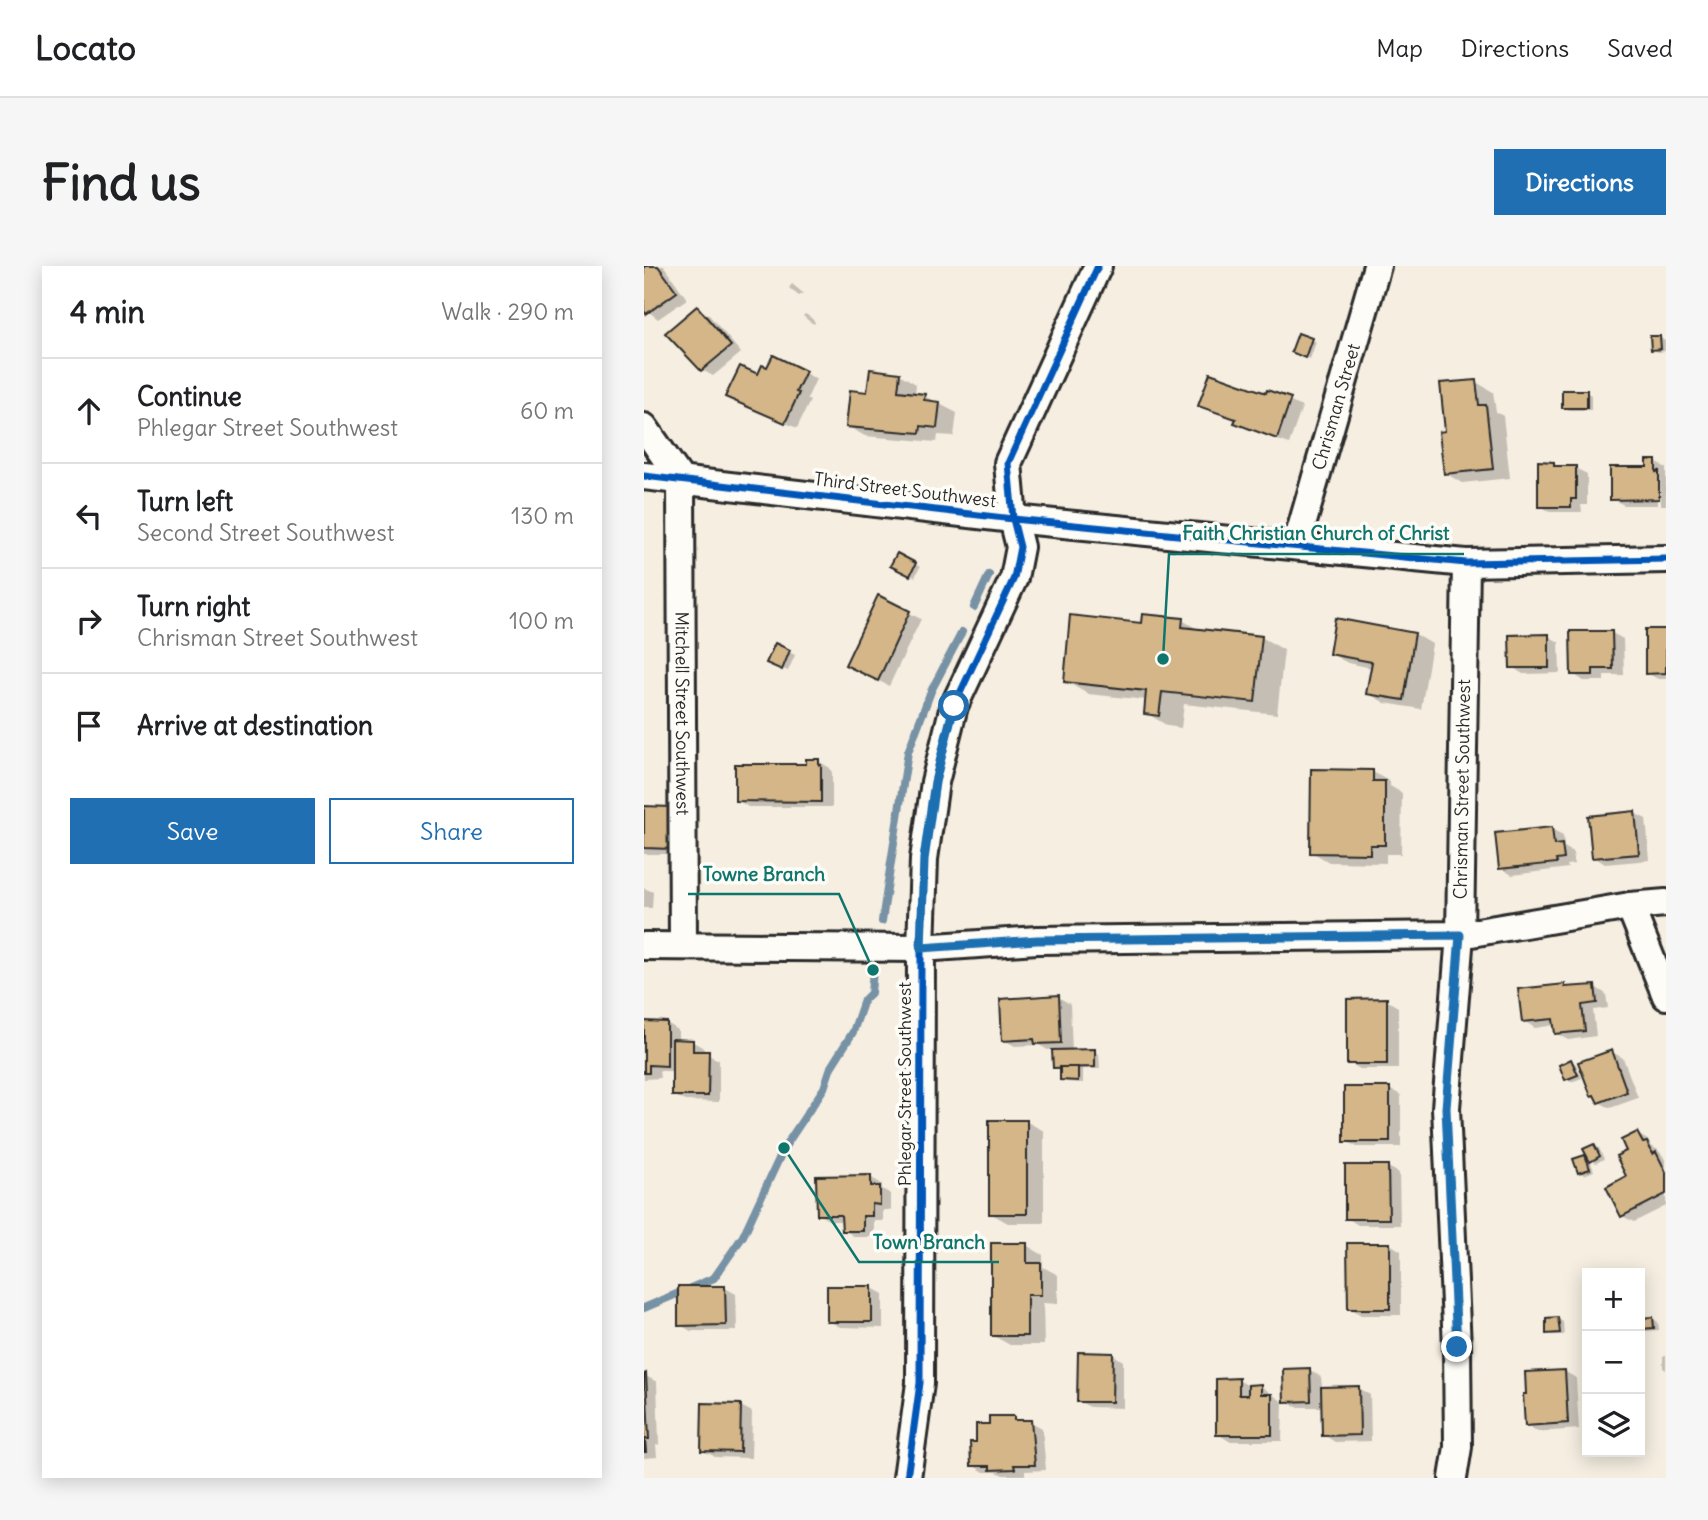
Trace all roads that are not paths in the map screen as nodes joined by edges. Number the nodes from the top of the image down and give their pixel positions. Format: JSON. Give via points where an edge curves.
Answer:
{"nodes":[{"id":1,"x":1098,"y":266,"type":"edge"},
{"id":2,"x":1377,"y":266,"type":"edge"},
{"id":3,"x":644,"y":427,"type":"edge"},
{"id":4,"x":644,"y":476,"type":"edge"},
{"id":5,"x":681,"y":480,"type":"junction"},
{"id":6,"x":1013,"y":519,"type":"junction"},
{"id":7,"x":1296,"y":546,"type":"junction"},
{"id":8,"x":1666,"y":559,"type":"edge"},
{"id":9,"x":1466,"y":563,"type":"junction"},
{"id":10,"x":1666,"y":903,"type":"edge"},
{"id":11,"x":1630,"y":906,"type":"junction"},
{"id":12,"x":1460,"y":935,"type":"junction"},
{"id":13,"x":683,"y":945,"type":"junction"},
{"id":14,"x":644,"y":946,"type":"edge"},
{"id":15,"x":921,"y":948,"type":"junction"},
{"id":16,"x":1666,"y":996,"type":"edge"},
{"id":17,"x":907,"y":1478,"type":"edge"},
{"id":18,"x":1454,"y":1478,"type":"edge"}],
"edges":[{"from":1,"to":6,"type":"street","name":"Phlegar Street Southwest","via":[[1008,463]]},
{"from":2,"to":7,"type":"street","name":"Chrisman Street"},
{"from":3,"to":5,"type":"street"},
{"from":4,"to":5,"type":"street","name":"Third Street Southwest"},
{"from":5,"to":6,"type":"street","name":"Third Street Southwest"},
{"from":5,"to":13,"type":"street","name":"Mitchell Street Southwest"},
{"from":6,"to":7,"type":"street","name":"Third Street Southwest"},
{"from":6,"to":15,"type":"street","name":"Phlegar Street Southwest","via":[[1020,547],[1014,578],[954,706],[935,782],[924,859]]},
{"from":7,"to":9,"type":"street","name":"Third Street Southwest"},
{"from":8,"to":9,"type":"street","name":"Third Street Southwest"},
{"from":9,"to":12,"type":"street","name":"Chrisman Street Southwest"},
{"from":10,"to":11,"type":"street"},
{"from":11,"to":12,"type":"street"},
{"from":11,"to":16,"type":"street"},
{"from":12,"to":15,"type":"street","via":[[1037,940]]},
{"from":12,"to":18,"type":"street","name":"Chrisman Street Southwest","via":[[1446,1108],[1457,1347]]},
{"from":13,"to":14,"type":"street"},
{"from":13,"to":15,"type":"street"},
{"from":15,"to":17,"type":"street","name":"Phlegar Street Southwest","via":[[919,1383]]}]}
